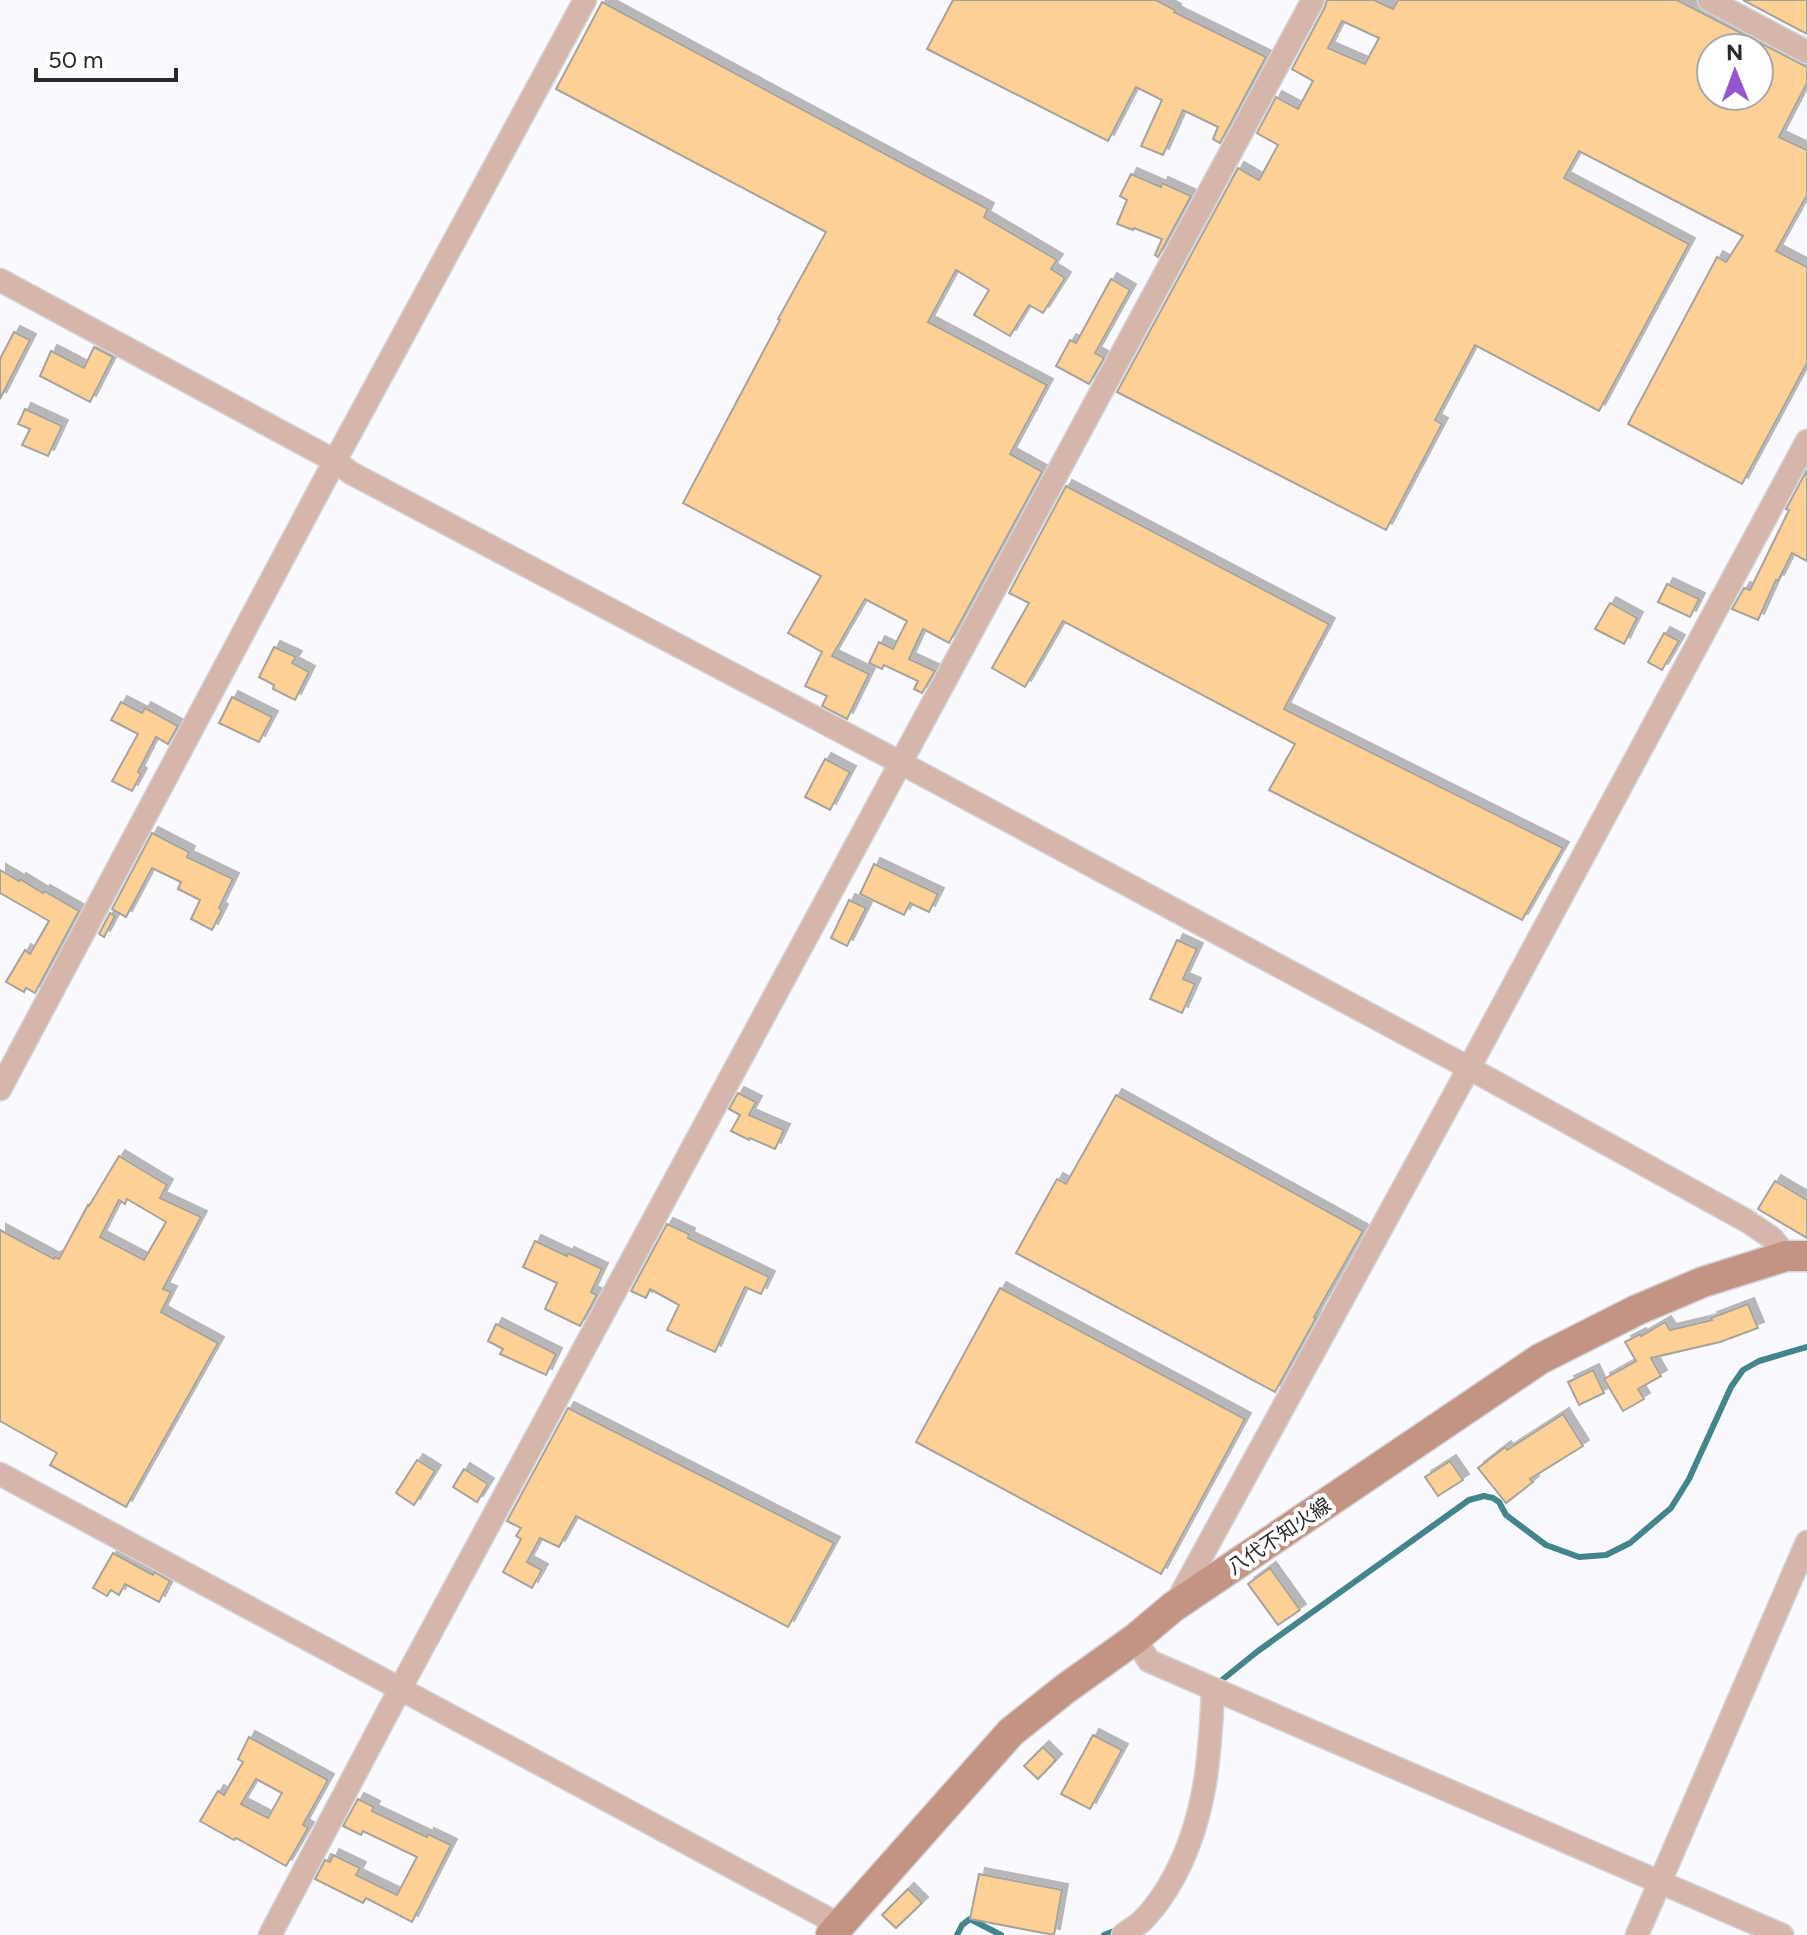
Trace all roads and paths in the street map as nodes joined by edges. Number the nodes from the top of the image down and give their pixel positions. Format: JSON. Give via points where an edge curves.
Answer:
{"nodes":[{"id":1,"x":585,"y":0,"type":"edge"},
{"id":2,"x":1313,"y":0,"type":"edge"},
{"id":3,"x":1709,"y":0,"type":"edge"},
{"id":4,"x":1807,"y":52,"type":"edge"},
{"id":5,"x":0,"y":280,"type":"edge"},
{"id":6,"x":1807,"y":441,"type":"edge"},
{"id":7,"x":335,"y":461,"type":"junction"},
{"id":8,"x":901,"y":763,"type":"junction"},
{"id":9,"x":1469,"y":1068,"type":"junction"},
{"id":10,"x":0,"y":1089,"type":"edge"},
{"id":11,"x":1793,"y":1248,"type":"edge"},
{"id":12,"x":0,"y":1474,"type":"edge"},
{"id":13,"x":1807,"y":1542,"type":"edge"},
{"id":14,"x":1173,"y":1607,"type":"junction"},
{"id":15,"x":1135,"y":1639,"type":"junction"},
{"id":16,"x":400,"y":1689,"type":"junction"},
{"id":17,"x":1213,"y":1690,"type":"junction"},
{"id":18,"x":1659,"y":1882,"type":"junction"},
{"id":19,"x":835,"y":1930,"type":"edge"},
{"id":20,"x":270,"y":1935,"type":"edge"},
{"id":21,"x":1123,"y":1935,"type":"edge"},
{"id":22,"x":1637,"y":1935,"type":"edge"},
{"id":23,"x":1782,"y":1935,"type":"edge"}],
"edges":[{"from":1,"to":7,"type":"street"},
{"from":2,"to":8,"type":"street"},
{"from":3,"to":4,"type":"street"},
{"from":5,"to":7,"type":"street"},
{"from":6,"to":9,"type":"street"},
{"from":7,"to":8,"type":"street"},
{"from":7,"to":10,"type":"street"},
{"from":8,"to":9,"type":"street"},
{"from":8,"to":16,"type":"street"},
{"from":9,"to":11,"type":"street"},
{"from":9,"to":14,"type":"street"},
{"from":11,"to":14,"type":"main road","name":"八代不知火線","via":[[1637,1310],[1540,1359]]},
{"from":12,"to":16,"type":"street"},
{"from":13,"to":18,"type":"street"},
{"from":14,"to":15,"type":"main road","name":"八代不知火線"},
{"from":15,"to":17,"type":"street","via":[[1149,1661]]},
{"from":15,"to":19,"type":"main road","name":"八代不知火線","via":[[1011,1732]]},
{"from":16,"to":19,"type":"street"},
{"from":16,"to":20,"type":"street"},
{"from":17,"to":18,"type":"street"},
{"from":17,"to":21,"type":"street","via":[[1206,1777],[1187,1851],[1164,1896]]},
{"from":18,"to":22,"type":"street"},
{"from":18,"to":23,"type":"street"}]}
